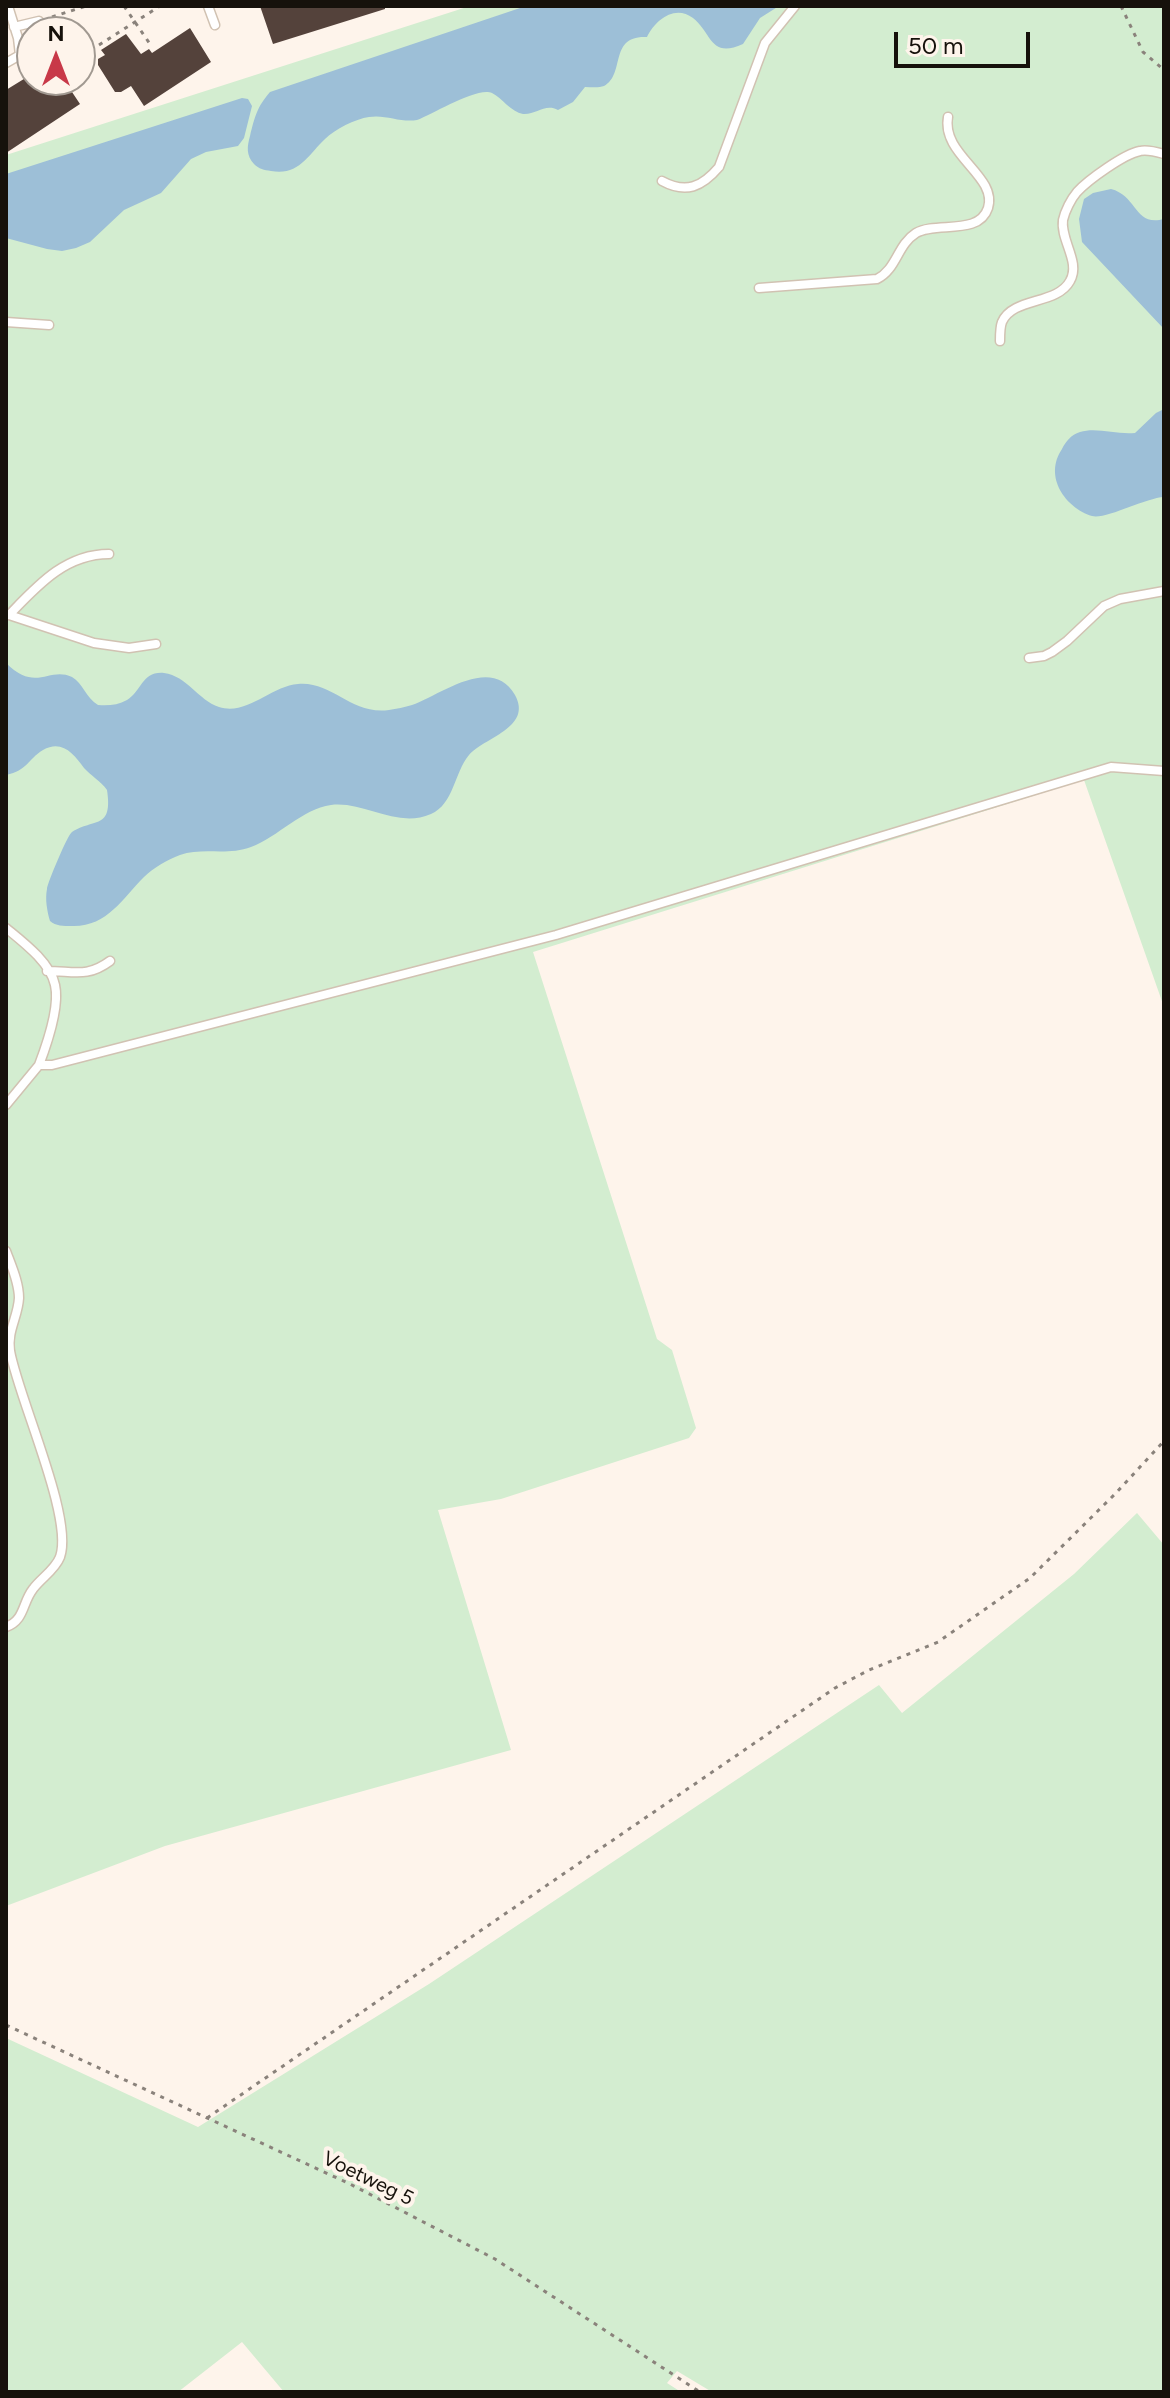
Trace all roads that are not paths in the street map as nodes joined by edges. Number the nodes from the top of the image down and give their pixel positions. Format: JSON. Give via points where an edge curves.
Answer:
{"nodes":[{"id":1,"x":8,"y":6,"type":"edge"},
{"id":2,"x":208,"y":6,"type":"edge"},
{"id":3,"x":795,"y":6,"type":"edge"},
{"id":4,"x":215,"y":25,"type":"dead end"},
{"id":5,"x":14,"y":27,"type":"joint"},
{"id":6,"x":6,"y":63,"type":"edge"},
{"id":7,"x":948,"y":117,"type":"dead end"},
{"id":8,"x":1164,"y":154,"type":"edge"},
{"id":9,"x":662,"y":181,"type":"dead end"},
{"id":10,"x":759,"y":288,"type":"dead end"},
{"id":11,"x":6,"y":322,"type":"edge"},
{"id":12,"x":49,"y":325,"type":"dead end"},
{"id":13,"x":1000,"y":341,"type":"dead end"},
{"id":14,"x":109,"y":554,"type":"dead end"},
{"id":15,"x":1164,"y":591,"type":"edge"},
{"id":16,"x":7,"y":615,"type":"edge"},
{"id":17,"x":156,"y":644,"type":"dead end"},
{"id":18,"x":1029,"y":658,"type":"dead end"},
{"id":19,"x":1164,"y":771,"type":"edge"},
{"id":20,"x":6,"y":928,"type":"edge"},
{"id":21,"x":110,"y":961,"type":"dead end"},
{"id":22,"x":47,"y":971,"type":"junction"},
{"id":23,"x":39,"y":1065,"type":"junction"},
{"id":24,"x":6,"y":1105,"type":"edge"},
{"id":25,"x":6,"y":1251,"type":"edge"},
{"id":26,"x":6,"y":1627,"type":"edge"}],
"edges":[{"from":1,"to":5,"type":"lane"},
{"from":2,"to":4,"type":"lane"},
{"from":3,"to":9,"type":"lane","via":[[765,43],[719,167],[689,189]]},
{"from":5,"to":6,"type":"lane","via":[[20,55]]},
{"from":7,"to":10,"type":"lane","via":[[951,142],[989,193],[983,216],[970,224],[934,226],[913,234],[893,268],[877,279]]},
{"from":8,"to":13,"type":"lane","via":[[1140,150],[1077,193],[1063,220],[1073,266],[1070,280],[1058,292],[1009,314],[1002,322]]},
{"from":11,"to":12,"type":"lane"},
{"from":14,"to":16,"type":"lane","via":[[76,558]]},
{"from":15,"to":18,"type":"lane","via":[[1111,602],[1060,646]]},
{"from":16,"to":17,"type":"lane","via":[[94,643],[129,648]]},
{"from":19,"to":23,"type":"lane","via":[[1111,767],[556,935]]},
{"from":20,"to":22,"type":"lane","via":[[37,954]]},
{"from":21,"to":22,"type":"lane","via":[[85,974]]},
{"from":22,"to":23,"type":"lane","via":[[55,984],[52,1029]]},
{"from":23,"to":24,"type":"lane"},
{"from":25,"to":26,"type":"lane","via":[[19,1299],[10,1350],[63,1539],[58,1561],[32,1590],[20,1618]]}]}
